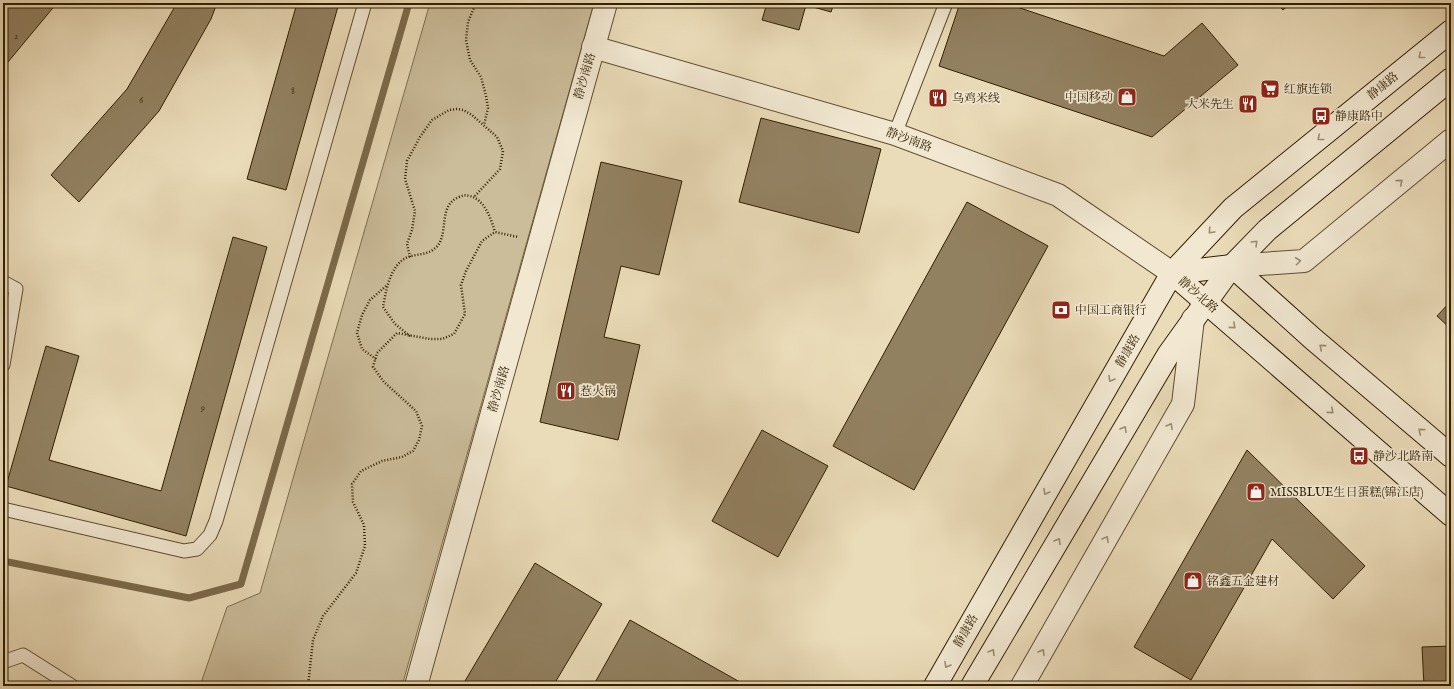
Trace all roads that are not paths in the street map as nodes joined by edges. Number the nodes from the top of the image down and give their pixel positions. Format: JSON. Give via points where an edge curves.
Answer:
{"nodes":[{"id":1,"x":365,"y":3,"type":"edge"},
{"id":2,"x":606,"y":3,"type":"edge"},
{"id":3,"x":946,"y":3,"type":"edge"},
{"id":4,"x":1451,"y":31,"type":"edge"},
{"id":5,"x":594,"y":47,"type":"junction"},
{"id":6,"x":1451,"y":79,"type":"edge"},
{"id":7,"x":894,"y":134,"type":"junction"},
{"id":8,"x":1451,"y":140,"type":"edge"},
{"id":9,"x":1232,"y":266,"type":"junction"},
{"id":10,"x":1172,"y":273,"type":"junction"},
{"id":11,"x":3,"y":282,"type":"edge"},
{"id":12,"x":1199,"y":310,"type":"junction"},
{"id":13,"x":3,"y":365,"type":"edge"},
{"id":14,"x":1451,"y":456,"type":"edge"},
{"id":15,"x":3,"y":509,"type":"edge"},
{"id":16,"x":1451,"y":516,"type":"edge"},
{"id":17,"x":3,"y":662,"type":"edge"},
{"id":18,"x":72,"y":686,"type":"edge"},
{"id":19,"x":416,"y":686,"type":"edge"},
{"id":20,"x":935,"y":686,"type":"edge"},
{"id":21,"x":972,"y":686,"type":"edge"},
{"id":22,"x":1022,"y":686,"type":"edge"}],
"edges":[{"from":1,"to":15,"type":"lane","via":[[210,536],[197,549],[184,551]]},
{"from":2,"to":5,"type":"street"},
{"from":3,"to":7,"type":"lane"},
{"from":4,"to":10,"type":"street","name":"静康路","one_way":true,"via":[[1233,208]]},
{"from":5,"to":7,"type":"street","name":"静沙南路"},
{"from":5,"to":19,"type":"street","name":"静沙南路"},
{"from":9,"to":6,"type":"street","one_way":true,"via":[[1267,230]]},
{"from":7,"to":10,"type":"street","name":"静沙南路","via":[[1058,195]]},
{"from":9,"to":8,"type":"street","name":"静沙北路","one_way":true,"via":[[1304,261]]},
{"from":9,"to":10,"type":"street","name":"静沙北路"},
{"from":9,"to":12,"type":"street"},
{"from":14,"to":9,"type":"street","one_way":true},
{"from":10,"to":12,"type":"street","name":"静沙北路"},
{"from":10,"to":20,"type":"street","name":"静康路","one_way":true},
{"from":11,"to":13,"type":"lane","via":[[16,289]]},
{"from":12,"to":16,"type":"street","name":"静沙北路","one_way":true},
{"from":21,"to":12,"type":"street","one_way":true,"via":[[1168,355]]},
{"from":22,"to":12,"type":"street","one_way":true,"via":[[1183,404]]},
{"from":17,"to":18,"type":"lane","via":[[23,655]]}]}
